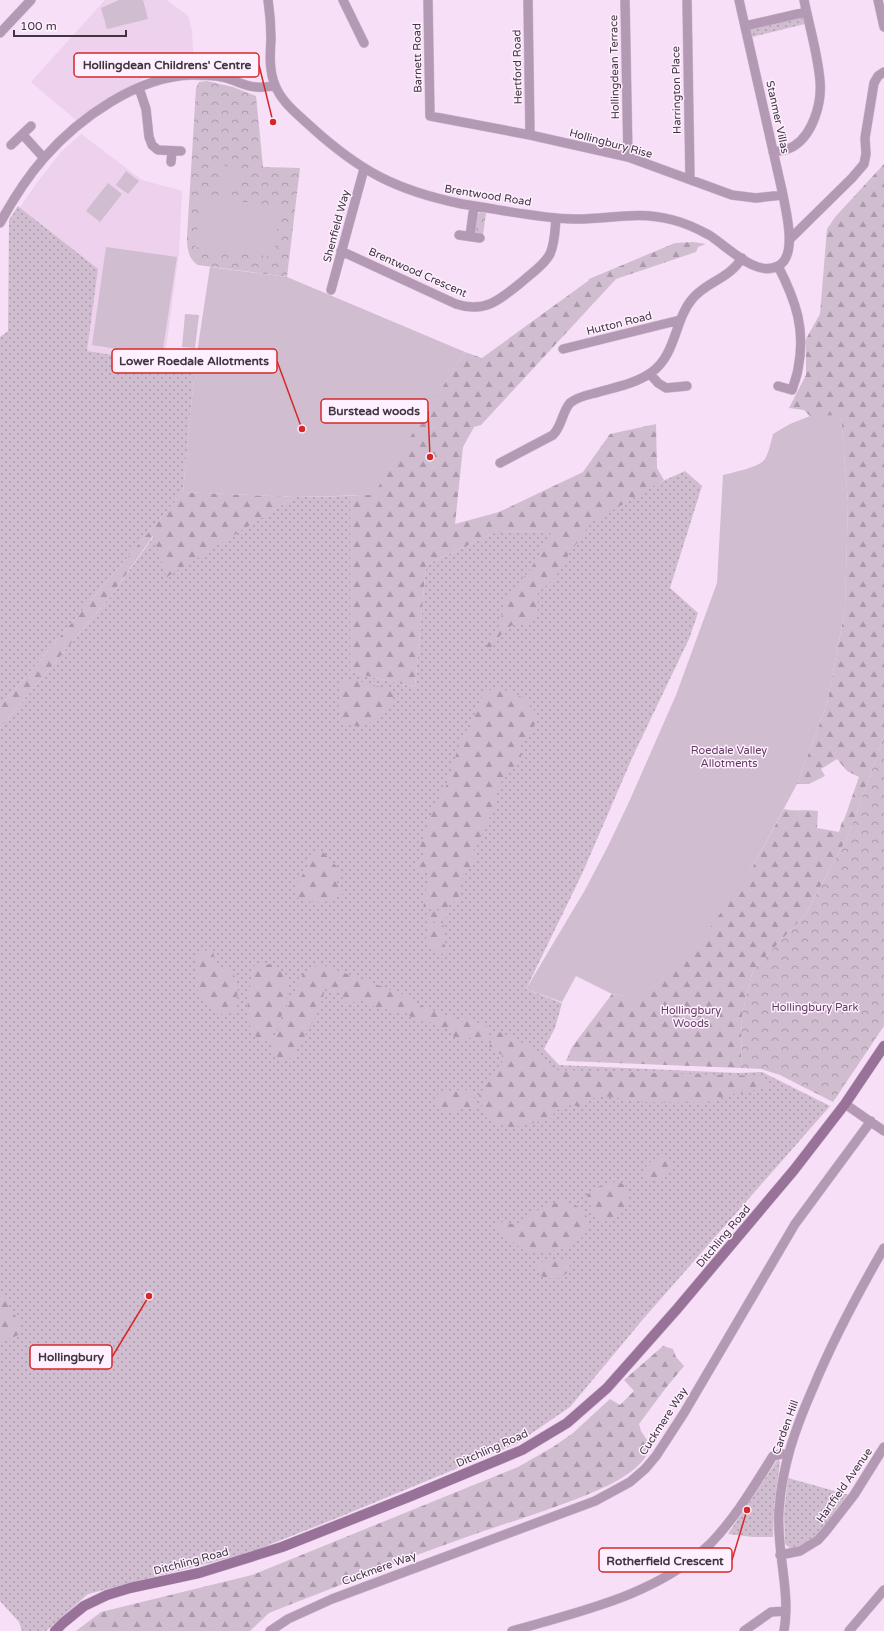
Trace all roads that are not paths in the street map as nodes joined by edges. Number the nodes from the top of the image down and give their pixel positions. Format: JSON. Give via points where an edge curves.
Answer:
{"nodes":[{"id":1,"x":31,"y":0,"type":"edge"},
{"id":2,"x":268,"y":0,"type":"edge"},
{"id":3,"x":343,"y":0,"type":"edge"},
{"id":4,"x":428,"y":0,"type":"edge"},
{"id":5,"x":528,"y":0,"type":"edge"},
{"id":6,"x":625,"y":0,"type":"edge"},
{"id":7,"x":687,"y":0,"type":"edge"},
{"id":8,"x":739,"y":0,"type":"edge"},
{"id":9,"x":804,"y":0,"type":"edge"},
{"id":10,"x":878,"y":0,"type":"edge"},
{"id":11,"x":806,"y":12,"type":"junction"},
{"id":12,"x":745,"y":26,"type":"junction"},
{"id":13,"x":884,"y":28,"type":"edge"},
{"id":14,"x":0,"y":32,"type":"edge"},
{"id":15,"x":364,"y":43,"type":"dead end"},
{"id":16,"x":884,"y":72,"type":"edge"},
{"id":17,"x":275,"y":86,"type":"junction"},
{"id":18,"x":139,"y":88,"type":"junction"},
{"id":19,"x":430,"y":116,"type":"joint"},
{"id":20,"x":31,"y":126,"type":"dead end"},
{"id":21,"x":23,"y":135,"type":"junction"},
{"id":22,"x":530,"y":135,"type":"junction"},
{"id":23,"x":11,"y":145,"type":"dead end"},
{"id":24,"x":773,"y":152,"type":"junction"},
{"id":25,"x":44,"y":158,"type":"junction"},
{"id":26,"x":628,"y":158,"type":"junction"},
{"id":27,"x":171,"y":162,"type":"dead end"},
{"id":28,"x":364,"y":169,"type":"junction"},
{"id":29,"x":690,"y":179,"type":"junction"},
{"id":30,"x":783,"y":195,"type":"junction"},
{"id":31,"x":474,"y":206,"type":"junction"},
{"id":32,"x":556,"y":218,"type":"junction"},
{"id":33,"x":0,"y":223,"type":"edge"},
{"id":34,"x":459,"y":235,"type":"dead end"},
{"id":35,"x":470,"y":236,"type":"junction"},
{"id":36,"x":480,"y":238,"type":"dead end"},
{"id":37,"x":789,"y":240,"type":"junction"},
{"id":38,"x":341,"y":251,"type":"junction"},
{"id":39,"x":742,"y":258,"type":"junction"},
{"id":40,"x":778,"y":266,"type":"junction"},
{"id":41,"x":331,"y":290,"type":"dead end"},
{"id":42,"x":680,"y":320,"type":"junction"},
{"id":43,"x":563,"y":349,"type":"dead end"},
{"id":44,"x":650,"y":374,"type":"junction"},
{"id":45,"x":687,"y":386,"type":"dead end"},
{"id":46,"x":778,"y":386,"type":"dead end"},
{"id":47,"x":500,"y":463,"type":"dead end"},
{"id":48,"x":884,"y":1046,"type":"edge"},
{"id":49,"x":845,"y":1104,"type":"junction"},
{"id":50,"x":871,"y":1121,"type":"junction"},
{"id":51,"x":884,"y":1131,"type":"edge"},
{"id":52,"x":884,"y":1248,"type":"edge"},
{"id":53,"x":884,"y":1447,"type":"edge"},
{"id":54,"x":787,"y":1455,"type":"junction"},
{"id":55,"x":780,"y":1555,"type":"junction"},
{"id":56,"x":884,"y":1590,"type":"edge"},
{"id":57,"x":786,"y":1611,"type":"junction"},
{"id":58,"x":56,"y":1631,"type":"edge"},
{"id":59,"x":270,"y":1631,"type":"edge"},
{"id":60,"x":512,"y":1631,"type":"edge"},
{"id":61,"x":744,"y":1631,"type":"edge"},
{"id":62,"x":784,"y":1631,"type":"edge"},
{"id":63,"x":849,"y":1631,"type":"edge"}],
"edges":[{"from":1,"to":14,"type":"street"},
{"from":2,"to":17,"type":"street","name":"Brentwood Road","via":[[270,54]]},
{"from":3,"to":15,"type":"street"},
{"from":4,"to":19,"type":"street","name":"Barnett Road"},
{"from":5,"to":22,"type":"street","name":"Hertford Road"},
{"from":6,"to":26,"type":"street","name":"Hollingdean Terrace"},
{"from":7,"to":29,"type":"street","name":"Harrington Place"},
{"from":8,"to":12,"type":"street","name":"Stanmer Villas"},
{"from":9,"to":11,"type":"street"},
{"from":10,"to":13,"type":"street"},
{"from":11,"to":12,"type":"street"},
{"from":11,"to":24,"type":"street","via":[[820,81],[816,114],[804,137],[789,148]]},
{"from":12,"to":24,"type":"street","name":"Stanmer Villas"},
{"from":16,"to":37,"type":"street","via":[[874,83],[865,138],[864,164]]},
{"from":17,"to":18,"type":"street","via":[[255,87],[222,76],[194,75],[167,78]]},
{"from":17,"to":28,"type":"street","name":"Brentwood Road","via":[[292,109],[328,143]]},
{"from":18,"to":25,"type":"street","via":[[82,122]]},
{"from":18,"to":27,"type":"street","via":[[146,109],[151,143],[158,150],[176,151]]},
{"from":19,"to":22,"type":"street","name":"Hollingbury Rise"},
{"from":20,"to":21,"type":"street"},
{"from":21,"to":23,"type":"street"},
{"from":21,"to":25,"type":"street"},
{"from":22,"to":26,"type":"street","name":"Hollingbury Rise"},
{"from":24,"to":30,"type":"street","name":"Stanmer Villas"},
{"from":25,"to":33,"type":"street"},
{"from":26,"to":29,"type":"street","name":"Hollingbury Rise"},
{"from":28,"to":31,"type":"street","name":"Brentwood Road","via":[[410,191]]},
{"from":28,"to":38,"type":"street","name":"Shenfield Way"},
{"from":29,"to":30,"type":"street","name":"Hollingbury Rise","via":[[747,198]]},
{"from":30,"to":37,"type":"street","name":"Stanmer Villas"},
{"from":31,"to":32,"type":"street","name":"Brentwood Road"},
{"from":31,"to":35,"type":"street"},
{"from":32,"to":38,"type":"street","name":"Brentwood Crescent","via":[[553,245],[544,263],[503,298],[482,307],[456,304]]},
{"from":32,"to":39,"type":"street","name":"Brentwood Road","via":[[593,219],[644,215],[675,220],[720,242]]},
{"from":34,"to":35,"type":"street"},
{"from":35,"to":36,"type":"street"},
{"from":37,"to":40,"type":"street","via":[[788,254]]},
{"from":38,"to":41,"type":"street","name":"Shenfield Way"},
{"from":39,"to":40,"type":"street","name":"Brentwood Road","via":[[760,268],[770,269]]},
{"from":39,"to":42,"type":"street","via":[[732,270],[692,299]]},
{"from":40,"to":46,"type":"street","via":[[795,305],[801,339],[798,371],[792,390]]},
{"from":42,"to":43,"type":"street","name":"Hutton Road"},
{"from":42,"to":44,"type":"street","via":[[670,350]]},
{"from":44,"to":45,"type":"street","via":[[666,388]]},
{"from":44,"to":47,"type":"street","via":[[624,386],[576,399],[569,404],[553,435]]},
{"from":48,"to":49,"type":"street","name":"Ditchling Road"},
{"from":49,"to":50,"type":"street"},
{"from":49,"to":58,"type":"street","name":"Ditchling Road","via":[[794,1170],[677,1309],[607,1388],[567,1423],[522,1450],[282,1546],[200,1573],[130,1588],[107,1596],[84,1606]]},
{"from":50,"to":51,"type":"street"},
{"from":50,"to":59,"type":"street","name":"Cuckmere Way","via":[[795,1224],[656,1456],[630,1482],[595,1501],[348,1592],[302,1612]]},
{"from":52,"to":54,"type":"street","name":"Carden Hill","via":[[829,1352]]},
{"from":53,"to":55,"type":"street","name":"Hartfield Avenue","via":[[854,1495],[818,1540],[800,1551]]},
{"from":54,"to":55,"type":"street","name":"Carden Hill","via":[[779,1509]]},
{"from":54,"to":60,"type":"street","via":[[773,1456],[722,1531],[680,1568],[621,1598]]},
{"from":55,"to":57,"type":"street","name":"Carden Hill"},
{"from":56,"to":63,"type":"street"},
{"from":57,"to":61,"type":"street","via":[[772,1612]]},
{"from":57,"to":62,"type":"street","name":"Carden Hill"}]}
